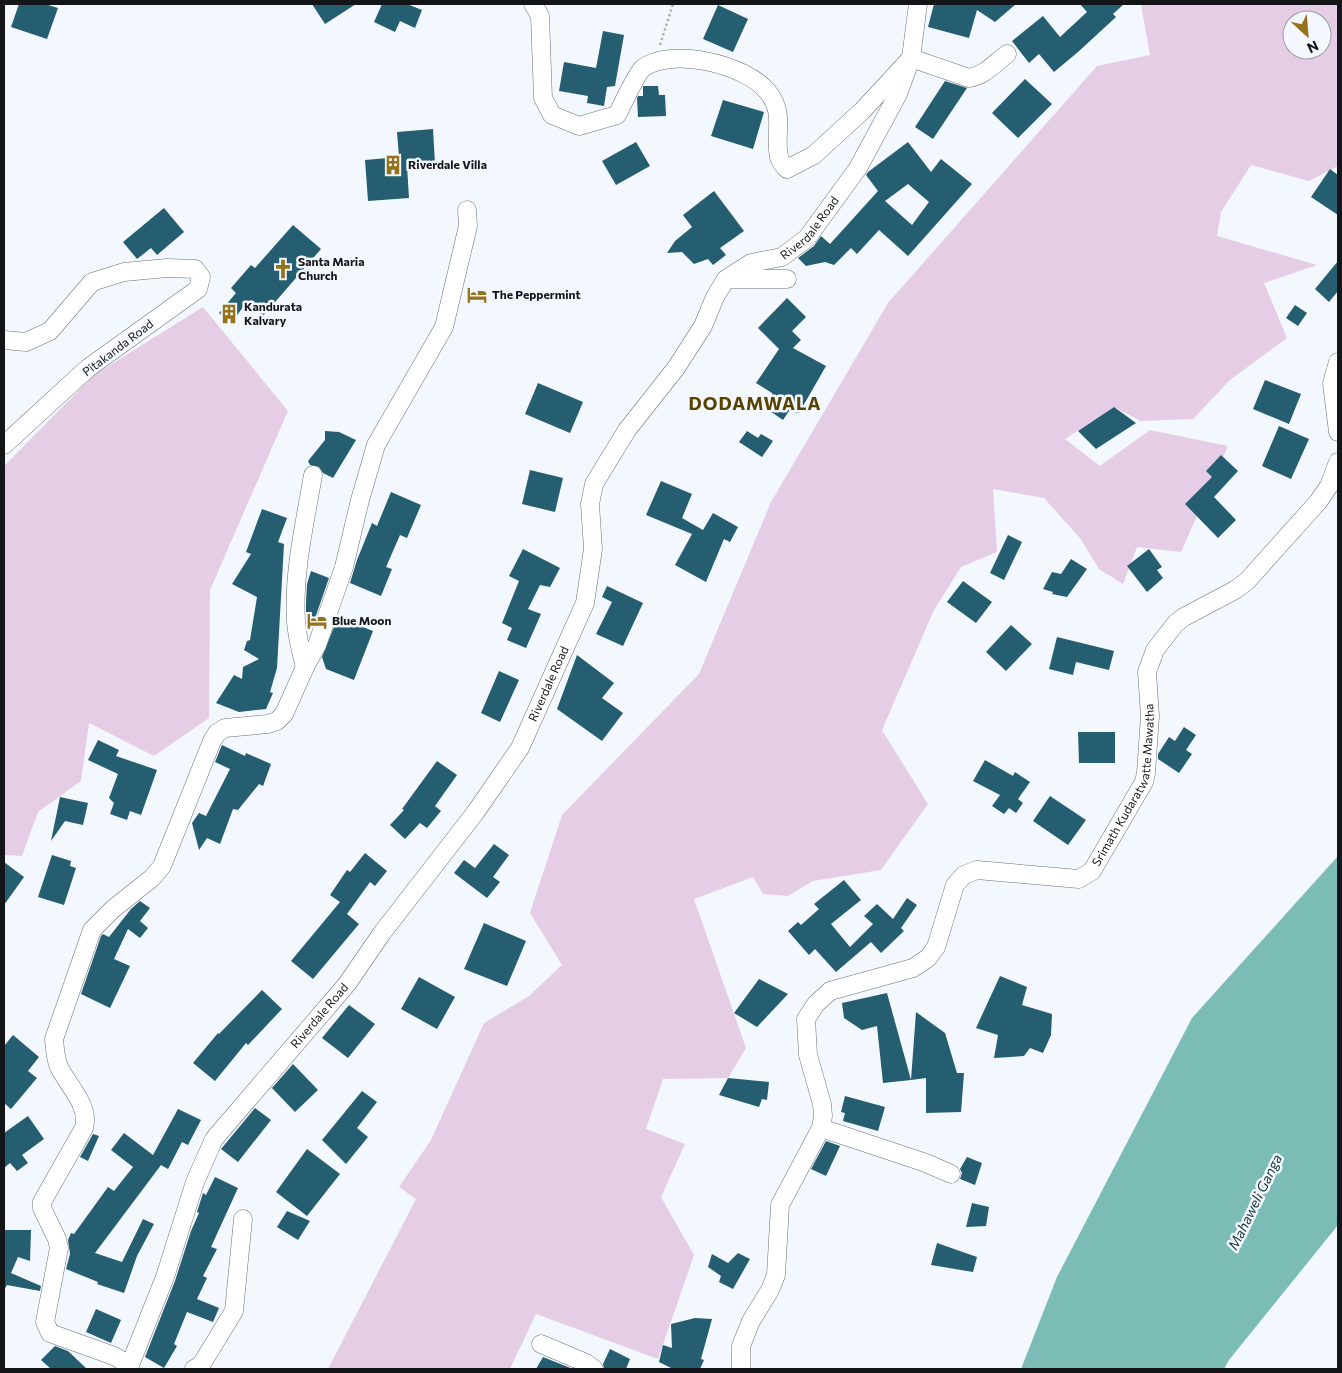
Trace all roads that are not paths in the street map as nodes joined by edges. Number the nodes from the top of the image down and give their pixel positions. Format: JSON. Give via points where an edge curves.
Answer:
{"nodes":[{"id":1,"x":533,"y":4,"type":"edge"},
{"id":2,"x":918,"y":4,"type":"edge"},
{"id":3,"x":1007,"y":54,"type":"dead end"},
{"id":4,"x":911,"y":58,"type":"junction"},
{"id":5,"x":467,"y":210,"type":"dead end"},
{"id":6,"x":726,"y":279,"type":"junction"},
{"id":7,"x":787,"y":279,"type":"dead end"},
{"id":8,"x":4,"y":340,"type":"edge"},
{"id":9,"x":1338,"y":362,"type":"edge"},
{"id":10,"x":1338,"y":432,"type":"edge"},
{"id":11,"x":4,"y":445,"type":"edge"},
{"id":12,"x":1338,"y":462,"type":"edge"},
{"id":13,"x":313,"y":475,"type":"dead end"},
{"id":14,"x":305,"y":667,"type":"junction"},
{"id":15,"x":821,"y":1128,"type":"junction"},
{"id":16,"x":950,"y":1174,"type":"dead end"},
{"id":17,"x":244,"y":1219,"type":"dead end"},
{"id":18,"x":541,"y":1344,"type":"dead end"},
{"id":19,"x":127,"y":1367,"type":"edge"},
{"id":20,"x":194,"y":1369,"type":"edge"},
{"id":21,"x":594,"y":1369,"type":"edge"},
{"id":22,"x":741,"y":1369,"type":"edge"}],
"edges":[{"from":1,"to":4,"type":"street","via":[[540,16],[543,98],[552,115],[579,126],[617,116],[641,70],[654,62],[676,59],[708,61],[743,72],[767,90],[778,112],[779,158],[787,169],[814,155],[862,111]]},
{"from":2,"to":4,"type":"street","name":"Riverdale Road"},
{"from":3,"to":4,"type":"street","via":[[981,74],[969,78]]},
{"from":4,"to":6,"type":"street","name":"Riverdale Road","via":[[898,94],[858,168],[808,238],[782,257],[751,263]]},
{"from":5,"to":14,"type":"street","via":[[468,226],[444,327],[376,445],[344,567],[317,645]]},
{"from":6,"to":7,"type":"street"},
{"from":6,"to":19,"type":"street","name":"Riverdale Road","via":[[703,326],[676,368],[626,430],[594,484],[590,504],[593,549],[585,604],[520,748],[476,813],[347,984],[214,1139],[195,1182],[166,1277]]},
{"from":8,"to":11,"type":"street","name":"Pitakanda Road","via":[[26,342],[50,330],[92,282],[124,272],[167,268],[195,269],[201,277],[198,289],[88,368]]},
{"from":9,"to":10,"type":"street","via":[[1332,383]]},
{"from":12,"to":15,"type":"street","name":"Srimath Kudaratwatte Mawatha","via":[[1329,486],[1318,502],[1247,581],[1176,623],[1155,650],[1147,672],[1150,716],[1144,782],[1092,871],[1079,879],[977,870],[964,875],[955,884],[936,947],[928,958],[913,968],[830,991],[816,1004],[806,1019],[808,1055],[822,1104]]},
{"from":13,"to":14,"type":"street","via":[[297,568],[296,621]]},
{"from":14,"to":19,"type":"street","via":[[284,714],[277,721],[225,728],[217,733],[162,866],[92,930],[54,1039],[58,1065],[87,1118],[42,1202],[59,1248],[45,1322],[50,1332],[114,1356]]},
{"from":15,"to":16,"type":"street"},
{"from":15,"to":22,"type":"street","name":"Srimath Kudaratwatte Mawatha","via":[[780,1206],[776,1275],[741,1346]]},
{"from":17,"to":20,"type":"street","via":[[234,1311],[201,1365]]},
{"from":18,"to":21,"type":"street"}]}
